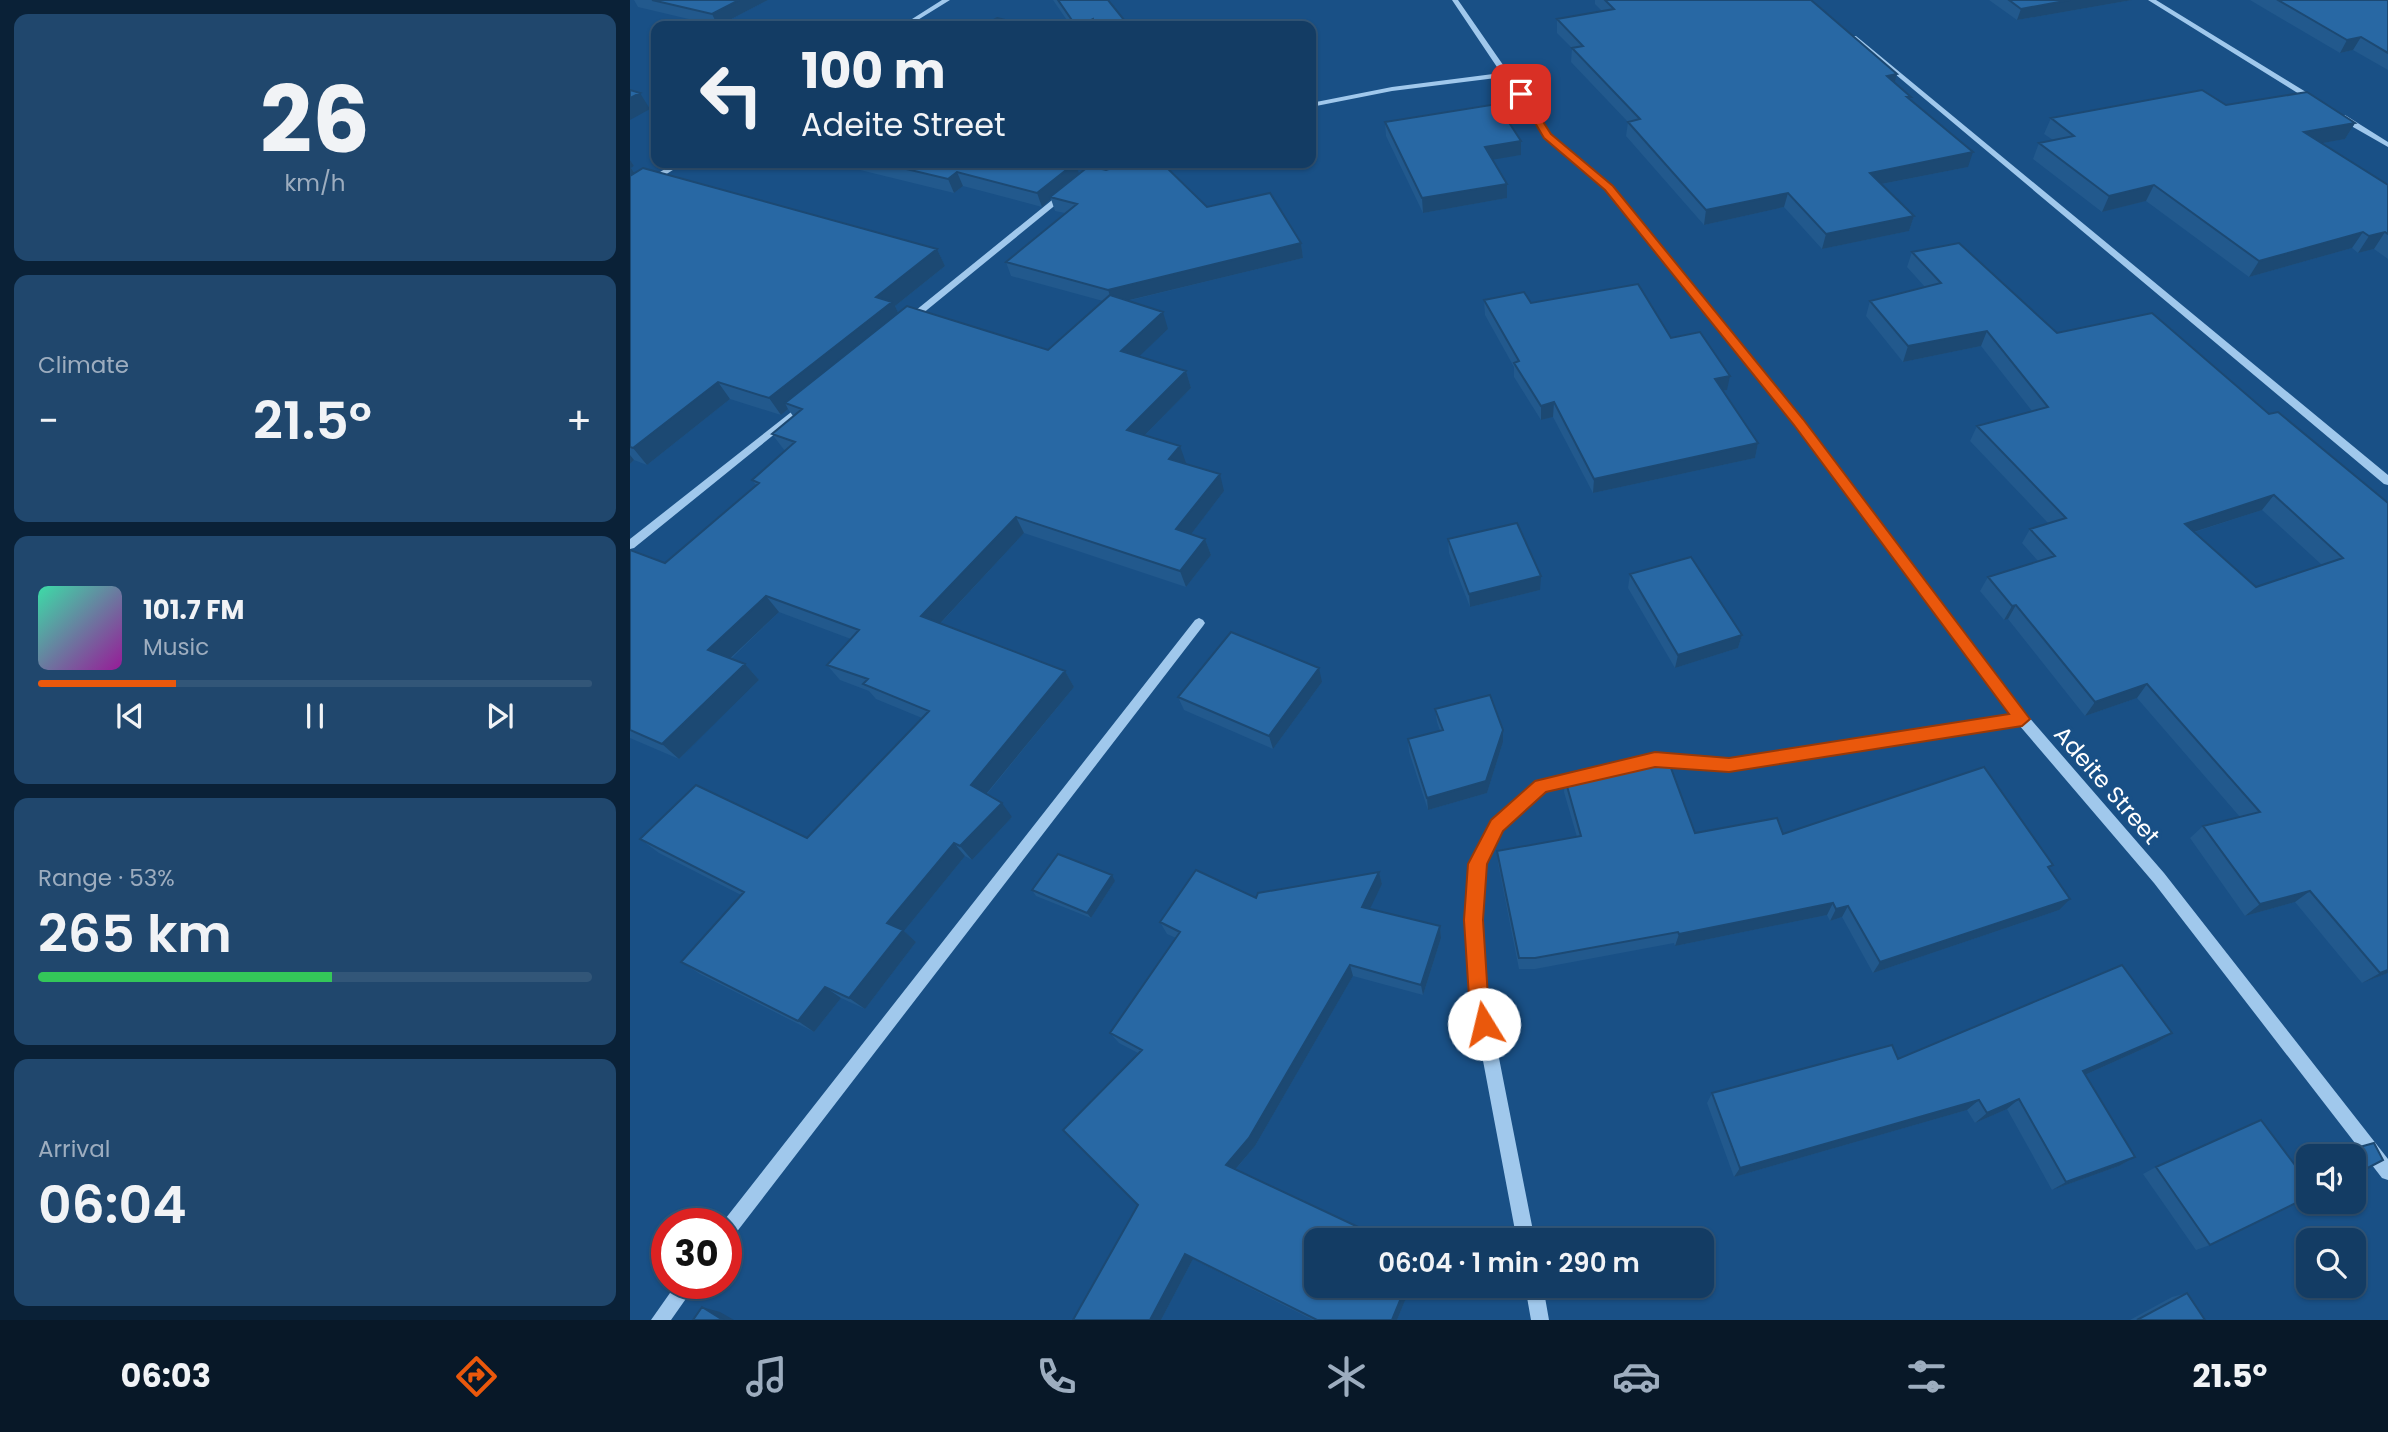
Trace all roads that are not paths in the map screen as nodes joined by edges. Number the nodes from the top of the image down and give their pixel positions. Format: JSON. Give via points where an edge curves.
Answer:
{"nodes":[{"id":1,"x":947,"y":0,"type":"edge"},
{"id":2,"x":1455,"y":0,"type":"edge"},
{"id":3,"x":2151,"y":0,"type":"edge"},
{"id":4,"x":912,"y":21,"type":"edge"},
{"id":5,"x":1841,"y":27,"type":"edge"},
{"id":6,"x":1507,"y":74,"type":"junction"},
{"id":7,"x":1316,"y":104,"type":"edge"},
{"id":8,"x":2388,"y":145,"type":"edge"},
{"id":9,"x":672,"y":168,"type":"edge"},
{"id":10,"x":1100,"y":168,"type":"edge"},
{"id":11,"x":630,"y":194,"type":"edge"},
{"id":12,"x":895,"y":331,"type":"edge"},
{"id":13,"x":812,"y":398,"type":"edge"},
{"id":14,"x":2388,"y":481,"type":"edge"},
{"id":15,"x":630,"y":545,"type":"edge"},
{"id":16,"x":1199,"y":623,"type":"dead end"},
{"id":17,"x":2022,"y":719,"type":"junction"},
{"id":18,"x":2388,"y":1172,"type":"edge"},
{"id":19,"x":742,"y":1210,"type":"edge"},
{"id":20,"x":1523,"y":1228,"type":"edge"},
{"id":21,"x":1536,"y":1298,"type":"edge"},
{"id":22,"x":676,"y":1299,"type":"edge"},
{"id":23,"x":660,"y":1320,"type":"edge"},
{"id":24,"x":1540,"y":1320,"type":"edge"}],
"edges":[{"from":1,"to":4,"type":"street"},
{"from":2,"to":6,"type":"street","name":"Adeite Street"},
{"from":3,"to":8,"type":"street"},
{"from":5,"to":14,"type":"street"},
{"from":6,"to":7,"type":"street"},
{"from":6,"to":17,"type":"street","name":"Adeite Street","via":[[1548,136],[1609,188],[1798,422]]},
{"from":9,"to":11,"type":"street"},
{"from":10,"to":12,"type":"street"},
{"from":13,"to":15,"type":"street"},
{"from":16,"to":19,"type":"street"},
{"from":17,"to":18,"type":"street","name":"Adeite Street","via":[[2159,877]]},
{"from":17,"to":20,"type":"street","via":[[1729,765],[1655,759],[1541,786],[1497,826],[1478,864],[1474,920],[1479,997]]},
{"from":21,"to":24,"type":"street"},
{"from":22,"to":23,"type":"street"}]}
